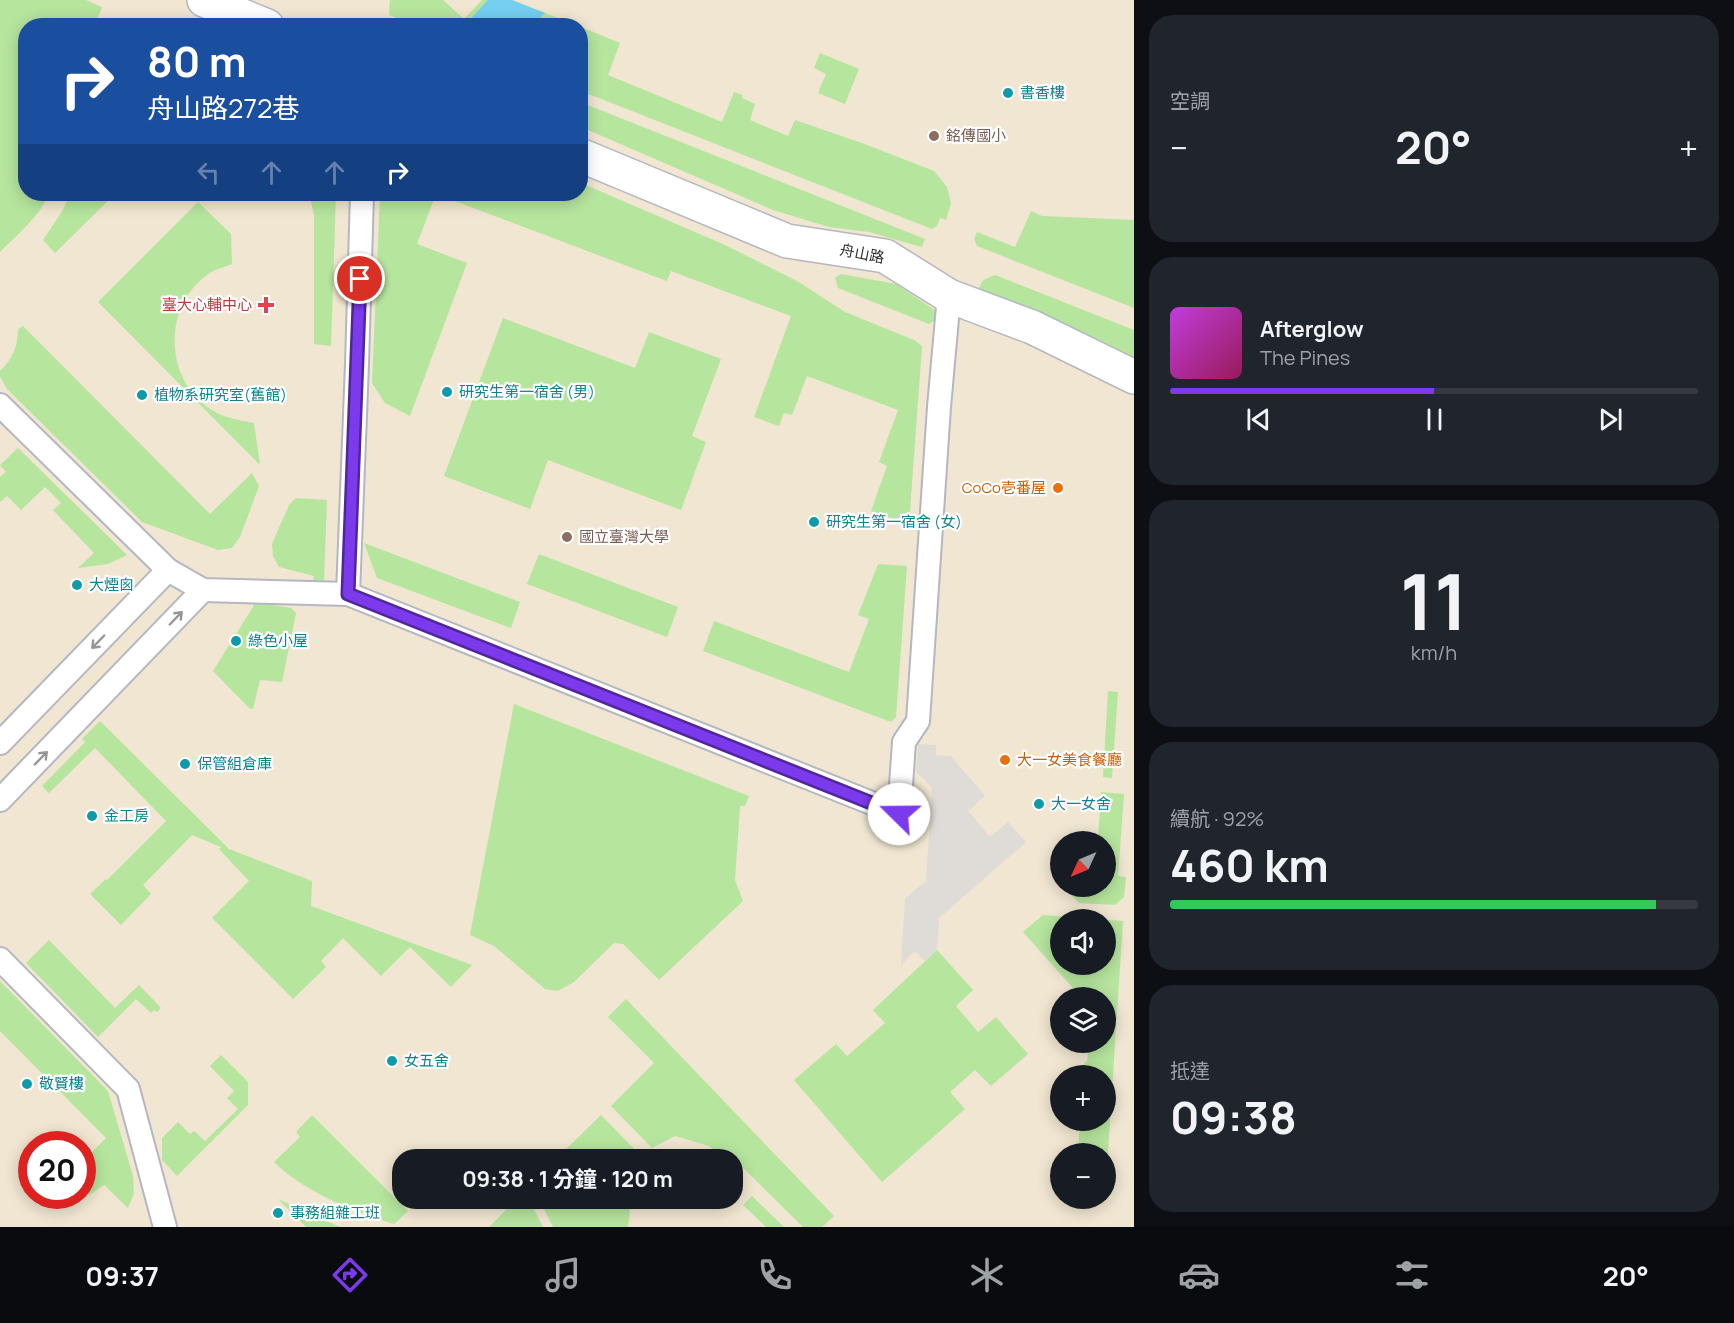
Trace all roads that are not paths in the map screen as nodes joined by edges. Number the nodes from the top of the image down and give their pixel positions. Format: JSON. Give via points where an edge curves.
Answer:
{"nodes":[{"id":1,"x":204,"y":0,"type":"edge"},
{"id":2,"x":248,"y":18,"type":"edge"},
{"id":3,"x":588,"y":158,"type":"edge"},
{"id":4,"x":362,"y":201,"type":"edge"},
{"id":5,"x":949,"y":296,"type":"junction"},
{"id":6,"x":1134,"y":377,"type":"edge"},
{"id":7,"x":0,"y":405,"type":"edge"},
{"id":8,"x":168,"y":570,"type":"junction"},
{"id":9,"x":203,"y":590,"type":"junction"},
{"id":10,"x":348,"y":594,"type":"junction"},
{"id":11,"x":0,"y":743,"type":"edge"},
{"id":12,"x":0,"y":800,"type":"edge"},
{"id":13,"x":0,"y":959,"type":"edge"},
{"id":14,"x":165,"y":1227,"type":"edge"}],
"edges":[{"from":1,"to":2,"type":"street"},
{"from":3,"to":5,"type":"street","name":"舟山路","via":[[787,241],[885,256]]},
{"from":4,"to":10,"type":"lane"},
{"from":5,"to":6,"type":"street","name":"舟山路","via":[[1032,327]]},
{"from":5,"to":10,"type":"lane","via":[[918,722],[904,742],[899,814]]},
{"from":7,"to":8,"type":"lane"},
{"from":8,"to":9,"type":"lane"},
{"from":8,"to":11,"type":"lane","one_way":true},
{"from":9,"to":10,"type":"lane"},
{"from":12,"to":9,"type":"lane","one_way":true},
{"from":13,"to":14,"type":"lane","via":[[128,1089]]}]}
